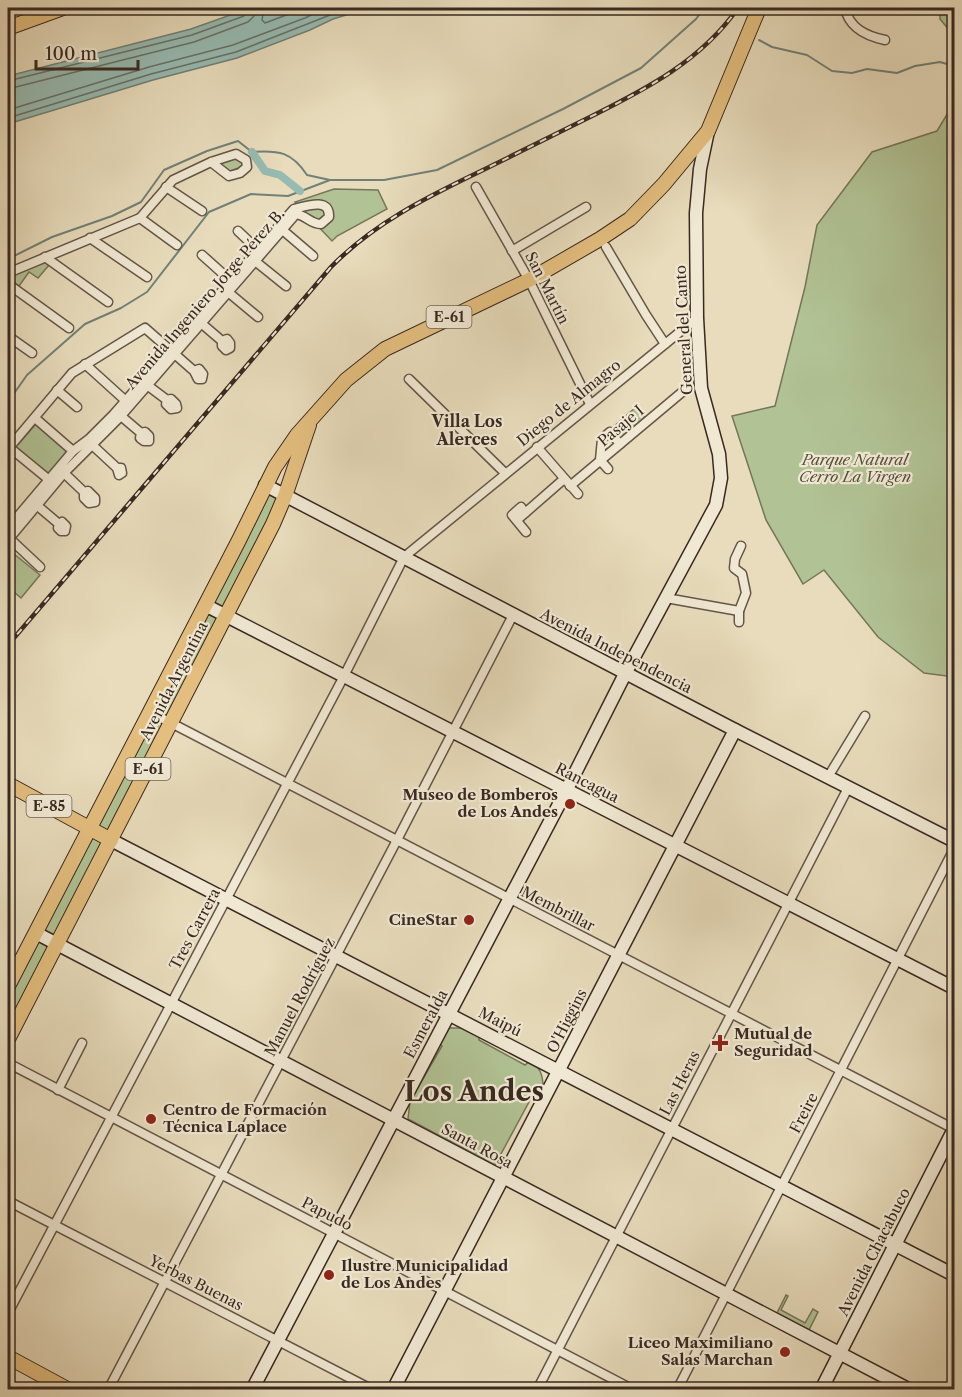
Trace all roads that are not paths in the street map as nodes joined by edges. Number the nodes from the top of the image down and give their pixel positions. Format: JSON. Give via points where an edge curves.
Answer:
{"nodes":[{"id":1,"x":53,"y":8,"type":"edge"},
{"id":2,"x":63,"y":8,"type":"edge"},
{"id":3,"x":759,"y":8,"type":"edge"},
{"id":4,"x":845,"y":8,"type":"edge"},
{"id":5,"x":8,"y":20,"type":"edge"},
{"id":6,"x":8,"y":28,"type":"edge"},
{"id":7,"x":885,"y":40,"type":"dead end"},
{"id":8,"x":708,"y":131,"type":"junction"},
{"id":9,"x":211,"y":162,"type":"dead end"},
{"id":10,"x":166,"y":187,"type":"junction"},
{"id":11,"x":476,"y":187,"type":"dead end"},
{"id":12,"x":586,"y":207,"type":"dead end"},
{"id":13,"x":202,"y":211,"type":"dead end"},
{"id":14,"x":140,"y":218,"type":"junction"},
{"id":15,"x":244,"y":224,"type":"dead end"},
{"id":16,"x":280,"y":228,"type":"junction"},
{"id":17,"x":90,"y":238,"type":"junction"},
{"id":18,"x":177,"y":245,"type":"dead end"},
{"id":19,"x":606,"y":247,"type":"dead end"},
{"id":20,"x":257,"y":249,"type":"junction"},
{"id":21,"x":512,"y":251,"type":"junction"},
{"id":22,"x":202,"y":255,"type":"dead end"},
{"id":23,"x":313,"y":256,"type":"dead end"},
{"id":24,"x":45,"y":257,"type":"junction"},
{"id":25,"x":255,"y":261,"type":"junction"},
{"id":26,"x":8,"y":273,"type":"edge"},
{"id":27,"x":147,"y":276,"type":"dead end"},
{"id":28,"x":529,"y":280,"type":"junction"},
{"id":29,"x":231,"y":281,"type":"junction"},
{"id":30,"x":8,"y":284,"type":"edge"},
{"id":31,"x":286,"y":286,"type":"dead end"},
{"id":32,"x":228,"y":292,"type":"junction"},
{"id":33,"x":108,"y":302,"type":"dead end"},
{"id":34,"x":258,"y":317,"type":"dead end"},
{"id":35,"x":697,"y":318,"type":"junction"},
{"id":36,"x":201,"y":323,"type":"junction"},
{"id":37,"x":69,"y":328,"type":"dead end"},
{"id":38,"x":8,"y":336,"type":"edge"},
{"id":39,"x":222,"y":341,"type":"dead end"},
{"id":40,"x":665,"y":344,"type":"junction"},
{"id":41,"x":172,"y":352,"type":"junction"},
{"id":42,"x":32,"y":353,"type":"dead end"},
{"id":43,"x":85,"y":364,"type":"junction"},
{"id":44,"x":194,"y":371,"type":"dead end"},
{"id":45,"x":409,"y":380,"type":"dead end"},
{"id":46,"x":147,"y":385,"type":"junction"},
{"id":47,"x":687,"y":388,"type":"dead end"},
{"id":48,"x":57,"y":390,"type":"junction"},
{"id":49,"x":166,"y":400,"type":"dead end"},
{"id":50,"x":128,"y":402,"type":"junction"},
{"id":51,"x":590,"y":404,"type":"junction"},
{"id":52,"x":77,"y":408,"type":"dead end"},
{"id":53,"x":121,"y":416,"type":"junction"},
{"id":54,"x":313,"y":416,"type":"junction"},
{"id":55,"x":35,"y":418,"type":"junction"},
{"id":56,"x":141,"y":433,"type":"dead end"},
{"id":57,"x":90,"y":442,"type":"junction"},
{"id":58,"x":620,"y":444,"type":"junction"},
{"id":59,"x":537,"y":447,"type":"junction"},
{"id":60,"x":8,"y":448,"type":"edge"},
{"id":61,"x":73,"y":450,"type":"junction"},
{"id":62,"x":600,"y":460,"type":"junction"},
{"id":63,"x":117,"y":468,"type":"dead end"},
{"id":64,"x":608,"y":469,"type":"dead end"},
{"id":65,"x":63,"y":473,"type":"junction"},
{"id":66,"x":505,"y":473,"type":"junction"},
{"id":67,"x":48,"y":480,"type":"junction"},
{"id":68,"x":567,"y":482,"type":"junction"},
{"id":69,"x":265,"y":485,"type":"junction"},
{"id":70,"x":84,"y":492,"type":"dead end"},
{"id":71,"x":578,"y":494,"type":"dead end"},
{"id":72,"x":285,"y":496,"type":"junction"},
{"id":73,"x":34,"y":502,"type":"junction"},
{"id":74,"x":59,"y":524,"type":"dead end"},
{"id":75,"x":8,"y":528,"type":"edge"},
{"id":76,"x":526,"y":532,"type":"dead end"},
{"id":77,"x":8,"y":538,"type":"edge"},
{"id":78,"x":741,"y":546,"type":"dead end"},
{"id":79,"x":404,"y":556,"type":"junction"},
{"id":80,"x":40,"y":567,"type":"dead end"},
{"id":81,"x":666,"y":598,"type":"junction"},
{"id":82,"x":205,"y":605,"type":"junction"},
{"id":83,"x":739,"y":612,"type":"junction"},
{"id":84,"x":225,"y":615,"type":"junction"},
{"id":85,"x":513,"y":615,"type":"junction"},
{"id":86,"x":739,"y":622,"type":"dead end"},
{"id":87,"x":626,"y":672,"type":"junction"},
{"id":88,"x":344,"y":676,"type":"junction"},
{"id":89,"x":150,"y":712,"type":"junction"},
{"id":90,"x":865,"y":716,"type":"dead end"},
{"id":91,"x":172,"y":724,"type":"junction"},
{"id":92,"x":735,"y":730,"type":"junction"},
{"id":93,"x":453,"y":732,"type":"junction"},
{"id":94,"x":828,"y":777,"type":"junction"},
{"id":95,"x":287,"y":783,"type":"junction"},
{"id":96,"x":8,"y":784,"type":"edge"},
{"id":97,"x":848,"y":788,"type":"junction"},
{"id":98,"x":567,"y":789,"type":"junction"},
{"id":99,"x":90,"y":828,"type":"junction"},
{"id":100,"x":111,"y":840,"type":"junction"},
{"id":101,"x":397,"y":840,"type":"junction"},
{"id":102,"x":954,"y":841,"type":"edge"},
{"id":103,"x":676,"y":845,"type":"junction"},
{"id":104,"x":954,"y":849,"type":"edge"},
{"id":105,"x":510,"y":898,"type":"junction"},
{"id":106,"x":226,"y":899,"type":"junction"},
{"id":107,"x":789,"y":903,"type":"junction"},
{"id":108,"x":36,"y":933,"type":"junction"},
{"id":109,"x":57,"y":944,"type":"junction"},
{"id":110,"x":619,"y":955,"type":"junction"},
{"id":111,"x":336,"y":956,"type":"junction"},
{"id":112,"x":898,"y":959,"type":"junction"},
{"id":113,"x":8,"y":986,"type":"edge"},
{"id":114,"x":954,"y":988,"type":"edge"},
{"id":115,"x":171,"y":1003,"type":"junction"},
{"id":116,"x":731,"y":1013,"type":"junction"},
{"id":117,"x":449,"y":1014,"type":"junction"},
{"id":118,"x":468,"y":1024,"type":"junction"},
{"id":119,"x":441,"y":1030,"type":"junction"},
{"id":120,"x":8,"y":1039,"type":"edge"},
{"id":121,"x":82,"y":1043,"type":"dead end"},
{"id":122,"x":535,"y":1058,"type":"junction"},
{"id":123,"x":281,"y":1061,"type":"junction"},
{"id":124,"x":8,"y":1063,"type":"edge"},
{"id":125,"x":841,"y":1070,"type":"junction"},
{"id":126,"x":558,"y":1071,"type":"junction"},
{"id":127,"x":58,"y":1090,"type":"junction"},
{"id":128,"x":404,"y":1099,"type":"junction"},
{"id":129,"x":544,"y":1099,"type":"junction"},
{"id":130,"x":111,"y":1117,"type":"junction"},
{"id":131,"x":393,"y":1120,"type":"junction"},
{"id":132,"x":407,"y":1127,"type":"junction"},
{"id":133,"x":672,"y":1129,"type":"junction"},
{"id":134,"x":954,"y":1129,"type":"edge"},
{"id":135,"x":512,"y":1161,"type":"junction"},
{"id":136,"x":484,"y":1167,"type":"junction"},
{"id":137,"x":222,"y":1175,"type":"junction"},
{"id":138,"x":504,"y":1177,"type":"junction"},
{"id":139,"x":782,"y":1186,"type":"junction"},
{"id":140,"x":8,"y":1201,"type":"edge"},
{"id":141,"x":54,"y":1225,"type":"junction"},
{"id":142,"x":334,"y":1233,"type":"junction"},
{"id":143,"x":616,"y":1236,"type":"junction"},
{"id":144,"x":895,"y":1245,"type":"junction"},
{"id":145,"x":954,"y":1275,"type":"edge"},
{"id":146,"x":165,"y":1282,"type":"junction"},
{"id":147,"x":444,"y":1290,"type":"junction"},
{"id":148,"x":727,"y":1294,"type":"junction"},
{"id":149,"x":8,"y":1313,"type":"edge"},
{"id":150,"x":278,"y":1340,"type":"junction"},
{"id":151,"x":557,"y":1349,"type":"junction"},
{"id":152,"x":840,"y":1353,"type":"junction"},
{"id":153,"x":8,"y":1357,"type":"edge"},
{"id":154,"x":8,"y":1367,"type":"edge"},
{"id":155,"x":49,"y":1389,"type":"edge"},
{"id":156,"x":69,"y":1389,"type":"edge"},
{"id":157,"x":108,"y":1389,"type":"edge"},
{"id":158,"x":252,"y":1389,"type":"edge"},
{"id":159,"x":373,"y":1389,"type":"edge"},
{"id":160,"x":393,"y":1389,"type":"edge"},
{"id":161,"x":537,"y":1389,"type":"edge"},
{"id":162,"x":634,"y":1389,"type":"edge"},
{"id":163,"x":677,"y":1389,"type":"edge"},
{"id":164,"x":821,"y":1389,"type":"edge"},
{"id":165,"x":910,"y":1389,"type":"edge"}],
"edges":[{"from":1,"to":5,"type":"main road"},
{"from":2,"to":6,"type":"main road"},
{"from":3,"to":8,"type":"main road","name":"General del Canto","number":"E-61"},
{"from":4,"to":7,"type":"street","via":[[848,19],[857,28]]},
{"from":8,"to":28,"type":"main road","number":"E-61","via":[[630,219]]},
{"from":8,"to":35,"type":"main road","name":"General del Canto","via":[[696,213]]},
{"from":9,"to":10,"type":"street"},
{"from":10,"to":13,"type":"street"},
{"from":10,"to":14,"type":"street"},
{"from":11,"to":21,"type":"street","name":"San Martín"},
{"from":12,"to":21,"type":"street"},
{"from":14,"to":17,"type":"street"},
{"from":14,"to":18,"type":"street"},
{"from":15,"to":20,"type":"street","via":[[236,233]]},
{"from":16,"to":16,"type":"street","name":"Avenida Ingeniero Jorge Pérez B.","via":[[296,214],[321,224],[329,212],[323,204],[294,209]]},
{"from":16,"to":20,"type":"street","name":"Avenida Ingeniero Jorge Pérez B."},
{"from":16,"to":23,"type":"street"},
{"from":16,"to":25,"type":"street","name":"Avenida Ingeniero Jorge Pérez B."},
{"from":17,"to":24,"type":"street"},
{"from":17,"to":27,"type":"street"},
{"from":19,"to":40,"type":"street"},
{"from":20,"to":29,"type":"street","name":"Avenida Ingeniero Jorge Pérez B."},
{"from":21,"to":28,"type":"street","name":"San Martín"},
{"from":22,"to":29,"type":"street"},
{"from":24,"to":26,"type":"street"},
{"from":24,"to":33,"type":"street"},
{"from":25,"to":31,"type":"street"},
{"from":25,"to":32,"type":"street","name":"Avenida Ingeniero Jorge Pérez B."},
{"from":28,"to":51,"type":"street","name":"San Martín"},
{"from":28,"to":54,"type":"main road","number":"E-61","via":[[385,349],[346,380]]},
{"from":29,"to":32,"type":"street"},
{"from":29,"to":41,"type":"street","name":"Avenida Ingeniero Jorge Pérez B."},
{"from":30,"to":37,"type":"street"},
{"from":32,"to":34,"type":"street"},
{"from":32,"to":36,"type":"street","name":"Avenida Ingeniero Jorge Pérez B."},
{"from":35,"to":40,"type":"street","name":"Diego de Almagro"},
{"from":35,"to":81,"type":"main road","name":"General del Canto","via":[[701,388],[719,454],[721,478],[716,505]]},
{"from":36,"to":39,"type":"street"},
{"from":36,"to":41,"type":"street","name":"Avenida Ingeniero Jorge Pérez B."},
{"from":38,"to":42,"type":"street"},
{"from":40,"to":51,"type":"street","name":"Diego de Almagro"},
{"from":41,"to":43,"type":"street","via":[[145,328]]},
{"from":41,"to":44,"type":"street"},
{"from":41,"to":46,"type":"street","name":"Avenida Ingeniero Jorge Pérez B."},
{"from":41,"to":50,"type":"street","name":"Avenida Ingeniero Jorge Pérez B."},
{"from":43,"to":48,"type":"street"},
{"from":43,"to":50,"type":"street"},
{"from":45,"to":66,"type":"street"},
{"from":46,"to":49,"type":"street"},
{"from":46,"to":50,"type":"street","name":"Avenida Ingeniero Jorge Pérez B."},
{"from":47,"to":58,"type":"street","name":"Pasaje I"},
{"from":48,"to":52,"type":"street"},
{"from":48,"to":55,"type":"street"},
{"from":50,"to":53,"type":"street","name":"Avenida Ingeniero Jorge Pérez B."},
{"from":50,"to":57,"type":"street","name":"Avenida Ingeniero Jorge Pérez B."},
{"from":51,"to":59,"type":"street","name":"Diego de Almagro"},
{"from":53,"to":56,"type":"street"},
{"from":53,"to":57,"type":"street","name":"Avenida Ingeniero Jorge Pérez B."},
{"from":54,"to":69,"type":"main road","number":"E-61"},
{"from":54,"to":72,"type":"main road","number":"E-61"},
{"from":55,"to":60,"type":"street"},
{"from":55,"to":61,"type":"street"},
{"from":57,"to":61,"type":"street","name":"Avenida Ingeniero Jorge Pérez B."},
{"from":57,"to":63,"type":"street"},
{"from":57,"to":65,"type":"street","name":"Avenida Ingeniero Jorge Pérez B."},
{"from":58,"to":62,"type":"street","name":"Pasaje I"},
{"from":58,"to":62,"type":"street","name":"Pasaje I","via":[[610,432],[603,439]]},
{"from":59,"to":66,"type":"street","name":"Diego de Almagro"},
{"from":59,"to":68,"type":"street"},
{"from":60,"to":67,"type":"street"},
{"from":61,"to":67,"type":"street","name":"Avenida Ingeniero Jorge Pérez B."},
{"from":62,"to":64,"type":"street"},
{"from":62,"to":68,"type":"street","name":"Pasaje I"},
{"from":65,"to":70,"type":"street"},
{"from":65,"to":73,"type":"street","name":"Avenida Ingeniero Jorge Pérez B."},
{"from":66,"to":79,"type":"street","name":"Diego de Almagro"},
{"from":67,"to":73,"type":"street","name":"Avenida Ingeniero Jorge Pérez B."},
{"from":68,"to":71,"type":"street"},
{"from":68,"to":76,"type":"street","name":"Pasaje I","via":[[514,517]]},
{"from":69,"to":72,"type":"main road","name":"Avenida Independencia"},
{"from":69,"to":82,"type":"main road","name":"Avenida Argentina","number":"E-61"},
{"from":72,"to":79,"type":"main road","name":"Avenida Independencia"},
{"from":72,"to":84,"type":"main road","name":"Avenida Argentina","number":"E-61"},
{"from":73,"to":74,"type":"street"},
{"from":73,"to":75,"type":"street","name":"Avenida Ingeniero Jorge Pérez B."},
{"from":73,"to":77,"type":"street","name":"Avenida Ingeniero Jorge Pérez B."},
{"from":77,"to":80,"type":"street"},
{"from":78,"to":83,"type":"street","via":[[734,568],[742,574],[746,593]]},
{"from":79,"to":85,"type":"main road","name":"Avenida Independencia"},
{"from":79,"to":88,"type":"street","name":"Tres Carrera"},
{"from":81,"to":83,"type":"street"},
{"from":81,"to":87,"type":"main road","name":"General del Canto"},
{"from":82,"to":84,"type":"main road","name":"Rancagua"},
{"from":82,"to":89,"type":"main road","name":"Avenida Argentina","number":"E-61"},
{"from":83,"to":86,"type":"street"},
{"from":84,"to":88,"type":"main road","name":"Rancagua"},
{"from":84,"to":91,"type":"main road","name":"Avenida Argentina","number":"E-61"},
{"from":85,"to":87,"type":"main road","name":"Avenida Independencia"},
{"from":85,"to":93,"type":"street","name":"Manuel Rodríguez"},
{"from":87,"to":92,"type":"main road","name":"Avenida Independencia"},
{"from":87,"to":98,"type":"main road","name":"Esmeralda"},
{"from":88,"to":93,"type":"main road","name":"Rancagua"},
{"from":88,"to":95,"type":"street","name":"Tres Carrera"},
{"from":89,"to":91,"type":"street","name":"Membrillar"},
{"from":89,"to":99,"type":"main road","name":"Avenida Argentina","number":"E-61"},
{"from":90,"to":94,"type":"street"},
{"from":91,"to":95,"type":"street","name":"Membrillar"},
{"from":91,"to":100,"type":"main road","name":"Avenida Argentina","number":"E-61"},
{"from":92,"to":94,"type":"main road","name":"Avenida Independencia"},
{"from":92,"to":103,"type":"main road","name":"O'Higgins"},
{"from":93,"to":98,"type":"main road","name":"Rancagua"},
{"from":93,"to":101,"type":"street","name":"Manuel Rodríguez"},
{"from":94,"to":97,"type":"main road","name":"Avenida Independencia"},
{"from":95,"to":101,"type":"street","name":"Membrillar"},
{"from":95,"to":106,"type":"street","name":"Tres Carrera"},
{"from":96,"to":99,"type":"main road","number":"E-85"},
{"from":97,"to":102,"type":"main road","name":"Avenida Independencia"},
{"from":97,"to":107,"type":"street","name":"Las Heras"},
{"from":98,"to":103,"type":"main road","name":"Rancagua"},
{"from":98,"to":105,"type":"main road","name":"Esmeralda"},
{"from":99,"to":100,"type":"main road","name":"Maipú","number":"E-85"},
{"from":99,"to":108,"type":"main road","name":"Avenida Argentina","number":"E-61"},
{"from":100,"to":106,"type":"main road","name":"Maipú"},
{"from":100,"to":109,"type":"main road","name":"Avenida Argentina","number":"E-61"},
{"from":101,"to":105,"type":"street","name":"Membrillar"},
{"from":101,"to":111,"type":"street","name":"Manuel Rodríguez"},
{"from":103,"to":107,"type":"main road","name":"Rancagua"},
{"from":103,"to":110,"type":"main road","name":"O'Higgins"},
{"from":104,"to":112,"type":"street","name":"Freire"},
{"from":105,"to":110,"type":"street","name":"Membrillar"},
{"from":105,"to":117,"type":"main road","name":"Esmeralda"},
{"from":106,"to":111,"type":"main road","name":"Maipú"},
{"from":106,"to":115,"type":"street","name":"Tres Carrera"},
{"from":107,"to":112,"type":"main road","name":"Rancagua"},
{"from":107,"to":116,"type":"street","name":"Las Heras"},
{"from":108,"to":109,"type":"main road","name":"Santa Rosa"},
{"from":108,"to":113,"type":"main road","name":"Avenida Argentina","number":"E-61"},
{"from":109,"to":115,"type":"main road","name":"Santa Rosa"},
{"from":109,"to":120,"type":"main road","name":"Avenida Argentina","number":"E-61"},
{"from":110,"to":116,"type":"street","name":"Membrillar"},
{"from":110,"to":126,"type":"main road","name":"O'Higgins"},
{"from":111,"to":117,"type":"main road","name":"Maipú"},
{"from":111,"to":123,"type":"street","name":"Manuel Rodríguez"},
{"from":112,"to":114,"type":"main road","name":"Rancagua"},
{"from":112,"to":125,"type":"street","name":"Freire"},
{"from":115,"to":123,"type":"main road","name":"Santa Rosa"},
{"from":115,"to":130,"type":"street","name":"Tres Carrera"},
{"from":116,"to":125,"type":"street","name":"Membrillar"},
{"from":116,"to":133,"type":"street","name":"Las Heras"},
{"from":117,"to":118,"type":"main road","name":"Maipú"},
{"from":117,"to":119,"type":"main road","name":"Esmeralda"},
{"from":118,"to":119,"type":"main road","via":[[452,1023]]},
{"from":118,"to":122,"type":"main road","name":"Maipú"},
{"from":119,"to":128,"type":"main road","name":"Esmeralda"},
{"from":121,"to":127,"type":"street"},
{"from":122,"to":126,"type":"main road","name":"Maipú"},
{"from":122,"to":129,"type":"main road","via":[[546,1078]]},
{"from":123,"to":131,"type":"main road","name":"Santa Rosa"},
{"from":123,"to":137,"type":"street","name":"Manuel Rodríguez"},
{"from":124,"to":127,"type":"street","name":"Papudo"},
{"from":125,"to":134,"type":"street","name":"Membrillar"},
{"from":125,"to":139,"type":"street","name":"Freire"},
{"from":126,"to":129,"type":"main road","name":"O'Higgins"},
{"from":126,"to":133,"type":"main road","name":"Maipú"},
{"from":127,"to":130,"type":"street","name":"Papudo"},
{"from":128,"to":131,"type":"main road","name":"Esmeralda"},
{"from":128,"to":132,"type":"main road","via":[[401,1116]]},
{"from":129,"to":135,"type":"main road","name":"O'Higgins"},
{"from":130,"to":137,"type":"street","name":"Papudo"},
{"from":130,"to":141,"type":"street","name":"Tres Carrera"},
{"from":131,"to":132,"type":"main road","name":"Santa Rosa"},
{"from":131,"to":142,"type":"main road","name":"Esmeralda"},
{"from":132,"to":136,"type":"main road","name":"Santa Rosa"},
{"from":133,"to":139,"type":"main road","name":"Maipú"},
{"from":133,"to":143,"type":"street","name":"Las Heras"},
{"from":134,"to":144,"type":"main road","name":"Avenida Chacabuco"},
{"from":135,"to":136,"type":"main road","via":[[495,1170]]},
{"from":135,"to":138,"type":"main road","name":"O'Higgins"},
{"from":136,"to":138,"type":"main road","name":"Santa Rosa"},
{"from":137,"to":142,"type":"street","name":"Papudo"},
{"from":137,"to":146,"type":"street","name":"Manuel Rodríguez"},
{"from":138,"to":143,"type":"main road","name":"Santa Rosa"},
{"from":138,"to":147,"type":"main road","name":"O'Higgins"},
{"from":139,"to":144,"type":"main road","name":"Maipú"},
{"from":139,"to":148,"type":"street","name":"Freire"},
{"from":140,"to":141,"type":"street","name":"Yerbas Buenas"},
{"from":141,"to":146,"type":"street","name":"Yerbas Buenas"},
{"from":141,"to":149,"type":"street","name":"Tres Carrera"},
{"from":142,"to":147,"type":"street","name":"Papudo"},
{"from":142,"to":150,"type":"main road","name":"Esmeralda"},
{"from":143,"to":148,"type":"main road","name":"Santa Rosa"},
{"from":143,"to":151,"type":"street","name":"Las Heras"},
{"from":144,"to":145,"type":"main road","name":"Maipú"},
{"from":144,"to":152,"type":"main road","name":"Avenida Chacabuco"},
{"from":146,"to":150,"type":"street","name":"Yerbas Buenas"},
{"from":146,"to":157,"type":"street","name":"Manuel Rodríguez"},
{"from":147,"to":151,"type":"street","name":"Papudo"},
{"from":147,"to":160,"type":"main road","name":"O'Higgins"},
{"from":148,"to":152,"type":"main road","name":"Santa Rosa"},
{"from":148,"to":163,"type":"street","name":"Freire"},
{"from":150,"to":158,"type":"main road","name":"Esmeralda"},
{"from":150,"to":159,"type":"street","name":"Yerbas Buenas"},
{"from":151,"to":161,"type":"street","name":"Las Heras"},
{"from":151,"to":162,"type":"street","name":"Papudo"},
{"from":152,"to":164,"type":"main road","name":"Avenida Chacabuco"},
{"from":152,"to":165,"type":"main road","name":"Santa Rosa"},
{"from":153,"to":156,"type":"main road"},
{"from":154,"to":155,"type":"main road"}]}
